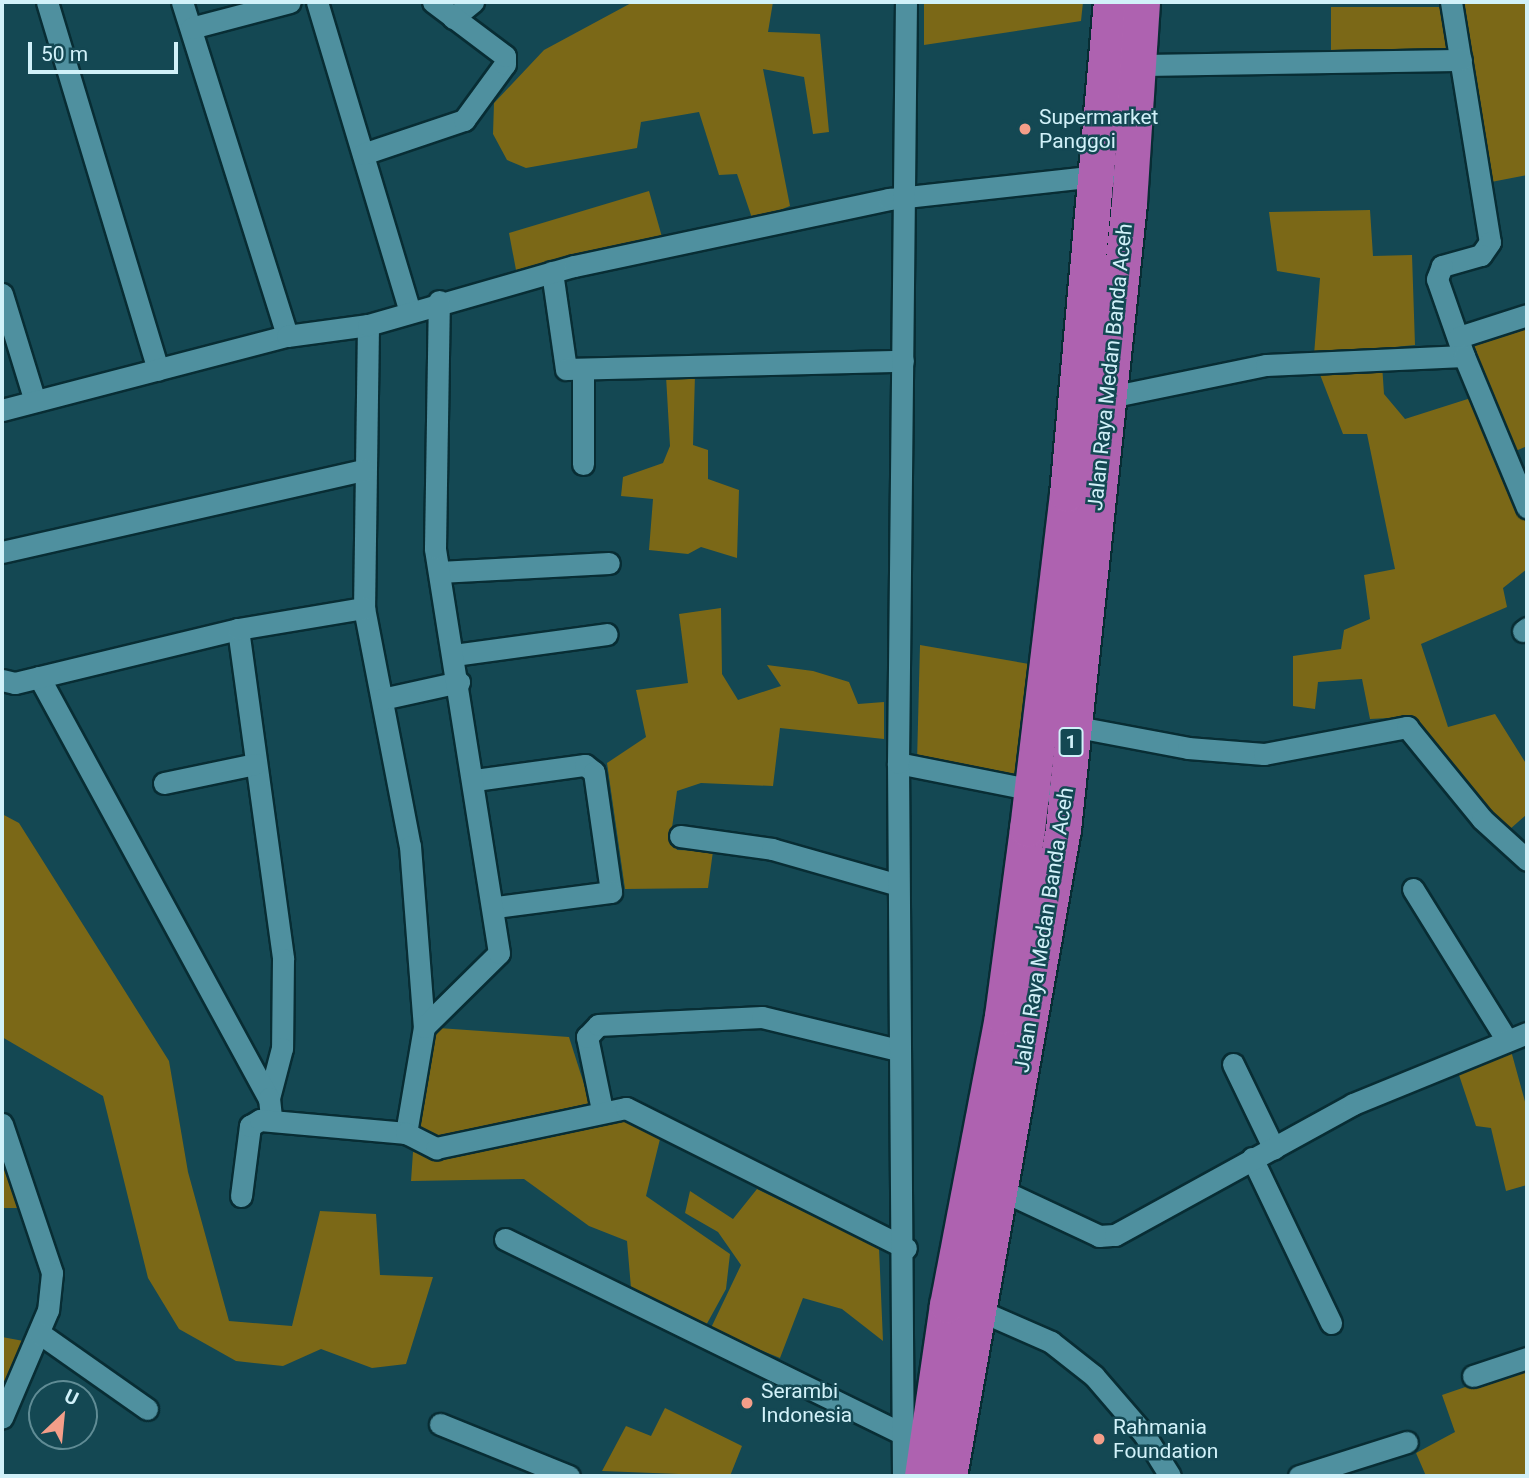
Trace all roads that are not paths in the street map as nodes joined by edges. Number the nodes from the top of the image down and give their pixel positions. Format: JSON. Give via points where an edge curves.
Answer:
{"nodes":[{"id":1,"x":47,"y":2,"type":"edge"},
{"id":2,"x":182,"y":2,"type":"edge"},
{"id":3,"x":290,"y":2,"type":"edge"},
{"id":4,"x":317,"y":2,"type":"edge"},
{"id":5,"x":433,"y":2,"type":"edge"},
{"id":6,"x":473,"y":2,"type":"edge"},
{"id":7,"x":906,"y":2,"type":"edge"},
{"id":8,"x":1111,"y":2,"type":"edge"},
{"id":9,"x":1142,"y":2,"type":"edge"},
{"id":10,"x":1451,"y":2,"type":"edge"},
{"id":11,"x":453,"y":18,"type":"junction"},
{"id":12,"x":191,"y":28,"type":"junction"},
{"id":13,"x":1461,"y":60,"type":"junction"},
{"id":14,"x":1139,"y":65,"type":"junction"},
{"id":15,"x":363,"y":154,"type":"junction"},
{"id":16,"x":1115,"y":175,"type":"junction"},
{"id":17,"x":905,"y":196,"type":"junction"},
{"id":18,"x":552,"y":271,"type":"junction"},
{"id":19,"x":2,"y":294,"type":"edge"},
{"id":20,"x":439,"y":301,"type":"junction"},
{"id":21,"x":409,"y":309,"type":"junction"},
{"id":22,"x":1527,"y":315,"type":"edge"},
{"id":23,"x":369,"y":325,"type":"junction"},
{"id":24,"x":287,"y":336,"type":"junction"},
{"id":25,"x":1462,"y":347,"type":"junction"},
{"id":26,"x":903,"y":361,"type":"junction"},
{"id":27,"x":158,"y":370,"type":"junction"},
{"id":28,"x":583,"y":372,"type":"junction"},
{"id":29,"x":1105,"y":398,"type":"junction"},
{"id":30,"x":35,"y":401,"type":"junction"},
{"id":31,"x":2,"y":410,"type":"edge"},
{"id":32,"x":1518,"y":458,"type":"edge"},
{"id":33,"x":583,"y":464,"type":"dead end"},
{"id":34,"x":363,"y":470,"type":"junction"},
{"id":35,"x":1527,"y":507,"type":"edge"},
{"id":36,"x":2,"y":552,"type":"edge"},
{"id":37,"x":609,"y":563,"type":"dead end"},
{"id":38,"x":439,"y":572,"type":"junction"},
{"id":39,"x":364,"y":608,"type":"junction"},
{"id":40,"x":238,"y":629,"type":"junction"},
{"id":41,"x":607,"y":634,"type":"dead end"},
{"id":42,"x":454,"y":655,"type":"junction"},
{"id":43,"x":39,"y":677,"type":"junction"},
{"id":44,"x":2,"y":680,"type":"edge"},
{"id":45,"x":459,"y":682,"type":"junction"},
{"id":46,"x":382,"y":699,"type":"junction"},
{"id":47,"x":1072,"y":726,"type":"junction"},
{"id":48,"x":898,"y":763,"type":"junction"},
{"id":49,"x":255,"y":764,"type":"junction"},
{"id":50,"x":475,"y":780,"type":"junction"},
{"id":51,"x":164,"y":783,"type":"dead end"},
{"id":52,"x":1031,"y":790,"type":"junction"},
{"id":53,"x":1066,"y":795,"type":"junction"},
{"id":54,"x":680,"y":835,"type":"dead end"},
{"id":55,"x":1527,"y":860,"type":"edge"},
{"id":56,"x":898,"y":885,"type":"junction"},
{"id":57,"x":1413,"y":889,"type":"dead end"},
{"id":58,"x":496,"y":907,"type":"junction"},
{"id":59,"x":424,"y":1027,"type":"junction"},
{"id":60,"x":1527,"y":1033,"type":"edge"},
{"id":61,"x":1506,"y":1040,"type":"junction"},
{"id":62,"x":898,"y":1050,"type":"junction"},
{"id":63,"x":1233,"y":1064,"type":"dead end"},
{"id":64,"x":270,"y":1108,"type":"junction"},
{"id":65,"x":602,"y":1110,"type":"junction"},
{"id":66,"x":2,"y":1124,"type":"edge"},
{"id":67,"x":406,"y":1133,"type":"junction"},
{"id":68,"x":1274,"y":1149,"type":"junction"},
{"id":69,"x":1252,"y":1158,"type":"junction"},
{"id":70,"x":1001,"y":1190,"type":"junction"},
{"id":71,"x":240,"y":1196,"type":"dead end"},
{"id":72,"x":505,"y":1239,"type":"dead end"},
{"id":73,"x":906,"y":1248,"type":"junction"},
{"id":74,"x":975,"y":1309,"type":"junction"},
{"id":75,"x":1331,"y":1324,"type":"dead end"},
{"id":76,"x":39,"y":1333,"type":"junction"},
{"id":77,"x":1527,"y":1358,"type":"edge"},
{"id":78,"x":1473,"y":1376,"type":"dead end"},
{"id":79,"x":147,"y":1409,"type":"dead end"},
{"id":80,"x":2,"y":1418,"type":"edge"},
{"id":81,"x":440,"y":1424,"type":"dead end"},
{"id":82,"x":1407,"y":1442,"type":"dead end"},
{"id":83,"x":917,"y":1451,"type":"edge"},
{"id":84,"x":569,"y":1476,"type":"edge"},
{"id":85,"x":903,"y":1476,"type":"edge"},
{"id":86,"x":949,"y":1476,"type":"edge"},
{"id":87,"x":1170,"y":1476,"type":"edge"},
{"id":88,"x":1299,"y":1476,"type":"edge"}],
"edges":[{"from":1,"to":27,"type":"street"},
{"from":2,"to":12,"type":"street"},
{"from":3,"to":12,"type":"street"},
{"from":4,"to":15,"type":"street"},
{"from":5,"to":11,"type":"street"},
{"from":6,"to":11,"type":"street"},
{"from":7,"to":17,"type":"street"},
{"from":8,"to":16,"type":"highway","name":"Jalan Raya Medan Banda Aceh","number":"1"},
{"from":9,"to":14,"type":"highway","name":"Jalan Raya Medan Banda Aceh","number":"1"},
{"from":10,"to":13,"type":"street"},
{"from":11,"to":15,"type":"street","via":[[505,56],[505,64],[464,120]]},
{"from":12,"to":24,"type":"street"},
{"from":13,"to":14,"type":"street"},
{"from":13,"to":25,"type":"street","via":[[1475,182],[1490,242],[1481,255],[1440,269],[1441,292]]},
{"from":14,"to":16,"type":"highway","name":"Jalan Raya Medan Banda Aceh","number":"1"},
{"from":15,"to":21,"type":"street"},
{"from":16,"to":17,"type":"street"},
{"from":16,"to":29,"type":"highway","name":"Jalan Raya Medan Banda Aceh","number":"1"},
{"from":16,"to":52,"type":"highway","name":"Jalan Raya Medan Banda Aceh","number":"1"},
{"from":17,"to":18,"type":"street"},
{"from":17,"to":26,"type":"street"},
{"from":18,"to":20,"type":"street"},
{"from":18,"to":28,"type":"street","via":[[562,365]]},
{"from":19,"to":30,"type":"street"},
{"from":20,"to":21,"type":"street"},
{"from":20,"to":38,"type":"street","via":[[432,515]]},
{"from":21,"to":23,"type":"street"},
{"from":22,"to":25,"type":"street"},
{"from":23,"to":24,"type":"street"},
{"from":23,"to":34,"type":"street"},
{"from":24,"to":27,"type":"street"},
{"from":25,"to":29,"type":"street","via":[[1266,365]]},
{"from":25,"to":32,"type":"street"},
{"from":26,"to":28,"type":"street"},
{"from":26,"to":48,"type":"street"},
{"from":27,"to":30,"type":"street"},
{"from":28,"to":33,"type":"street"},
{"from":29,"to":47,"type":"highway","name":"Jalan Raya Medan Banda Aceh","number":"1"},
{"from":30,"to":31,"type":"street"},
{"from":32,"to":35,"type":"street"},
{"from":34,"to":36,"type":"street"},
{"from":34,"to":39,"type":"street"},
{"from":37,"to":38,"type":"street"},
{"from":38,"to":42,"type":"street"},
{"from":39,"to":40,"type":"street"},
{"from":39,"to":46,"type":"street"},
{"from":40,"to":43,"type":"street"},
{"from":40,"to":49,"type":"street"},
{"from":41,"to":42,"type":"street"},
{"from":42,"to":45,"type":"street"},
{"from":43,"to":44,"type":"street"},
{"from":43,"to":64,"type":"street"},
{"from":45,"to":46,"type":"street"},
{"from":45,"to":50,"type":"street"},
{"from":46,"to":59,"type":"street","via":[[410,846]]},
{"from":47,"to":53,"type":"highway","name":"Jalan Raya Medan Banda Aceh","number":"1"},
{"from":47,"to":55,"type":"street","via":[[1188,748],[1264,754],[1407,727],[1482,819]]},
{"from":48,"to":52,"type":"street"},
{"from":48,"to":56,"type":"street"},
{"from":49,"to":51,"type":"street"},
{"from":49,"to":64,"type":"street","via":[[282,959],[282,1048]]},
{"from":50,"to":58,"type":"street"},
{"from":50,"to":58,"type":"street","via":[[585,765],[594,772],[611,892]]},
{"from":52,"to":53,"type":"street"},
{"from":52,"to":83,"type":"highway","name":"Jalan Raya Medan Banda Aceh","number":"1","via":[[1003,1016]]},
{"from":53,"to":70,"type":"highway","name":"Jalan Raya Medan Banda Aceh","number":"1"},
{"from":54,"to":56,"type":"street","via":[[772,849]]},
{"from":56,"to":62,"type":"street"},
{"from":57,"to":61,"type":"street"},
{"from":58,"to":59,"type":"street","via":[[496,960]]},
{"from":59,"to":67,"type":"street"},
{"from":60,"to":61,"type":"street"},
{"from":61,"to":68,"type":"street","via":[[1353,1104]]},
{"from":62,"to":65,"type":"street","via":[[762,1017],[598,1025],[587,1037]]},
{"from":62,"to":73,"type":"street"},
{"from":63,"to":68,"type":"street"},
{"from":64,"to":67,"type":"street"},
{"from":64,"to":71,"type":"street","via":[[250,1126]]},
{"from":65,"to":67,"type":"street","via":[[436,1148]]},
{"from":65,"to":73,"type":"street","via":[[637,1111]]},
{"from":66,"to":76,"type":"street","via":[[49,1255],[48,1310]]},
{"from":68,"to":69,"type":"street"},
{"from":69,"to":70,"type":"street","via":[[1109,1237]]},
{"from":69,"to":75,"type":"street"},
{"from":70,"to":74,"type":"highway","name":"Jalan Raya Medan Banda Aceh","number":"1"},
{"from":72,"to":83,"type":"street"},
{"from":73,"to":83,"type":"street"},
{"from":74,"to":86,"type":"highway","name":"Jalan Raya Medan Banda Aceh","number":"1"},
{"from":74,"to":87,"type":"street","via":[[1052,1342],[1094,1376],[1144,1434]]},
{"from":76,"to":79,"type":"street"},
{"from":76,"to":80,"type":"street"},
{"from":77,"to":78,"type":"street"},
{"from":81,"to":84,"type":"street"},
{"from":82,"to":88,"type":"street"},
{"from":83,"to":85,"type":"street"}]}
